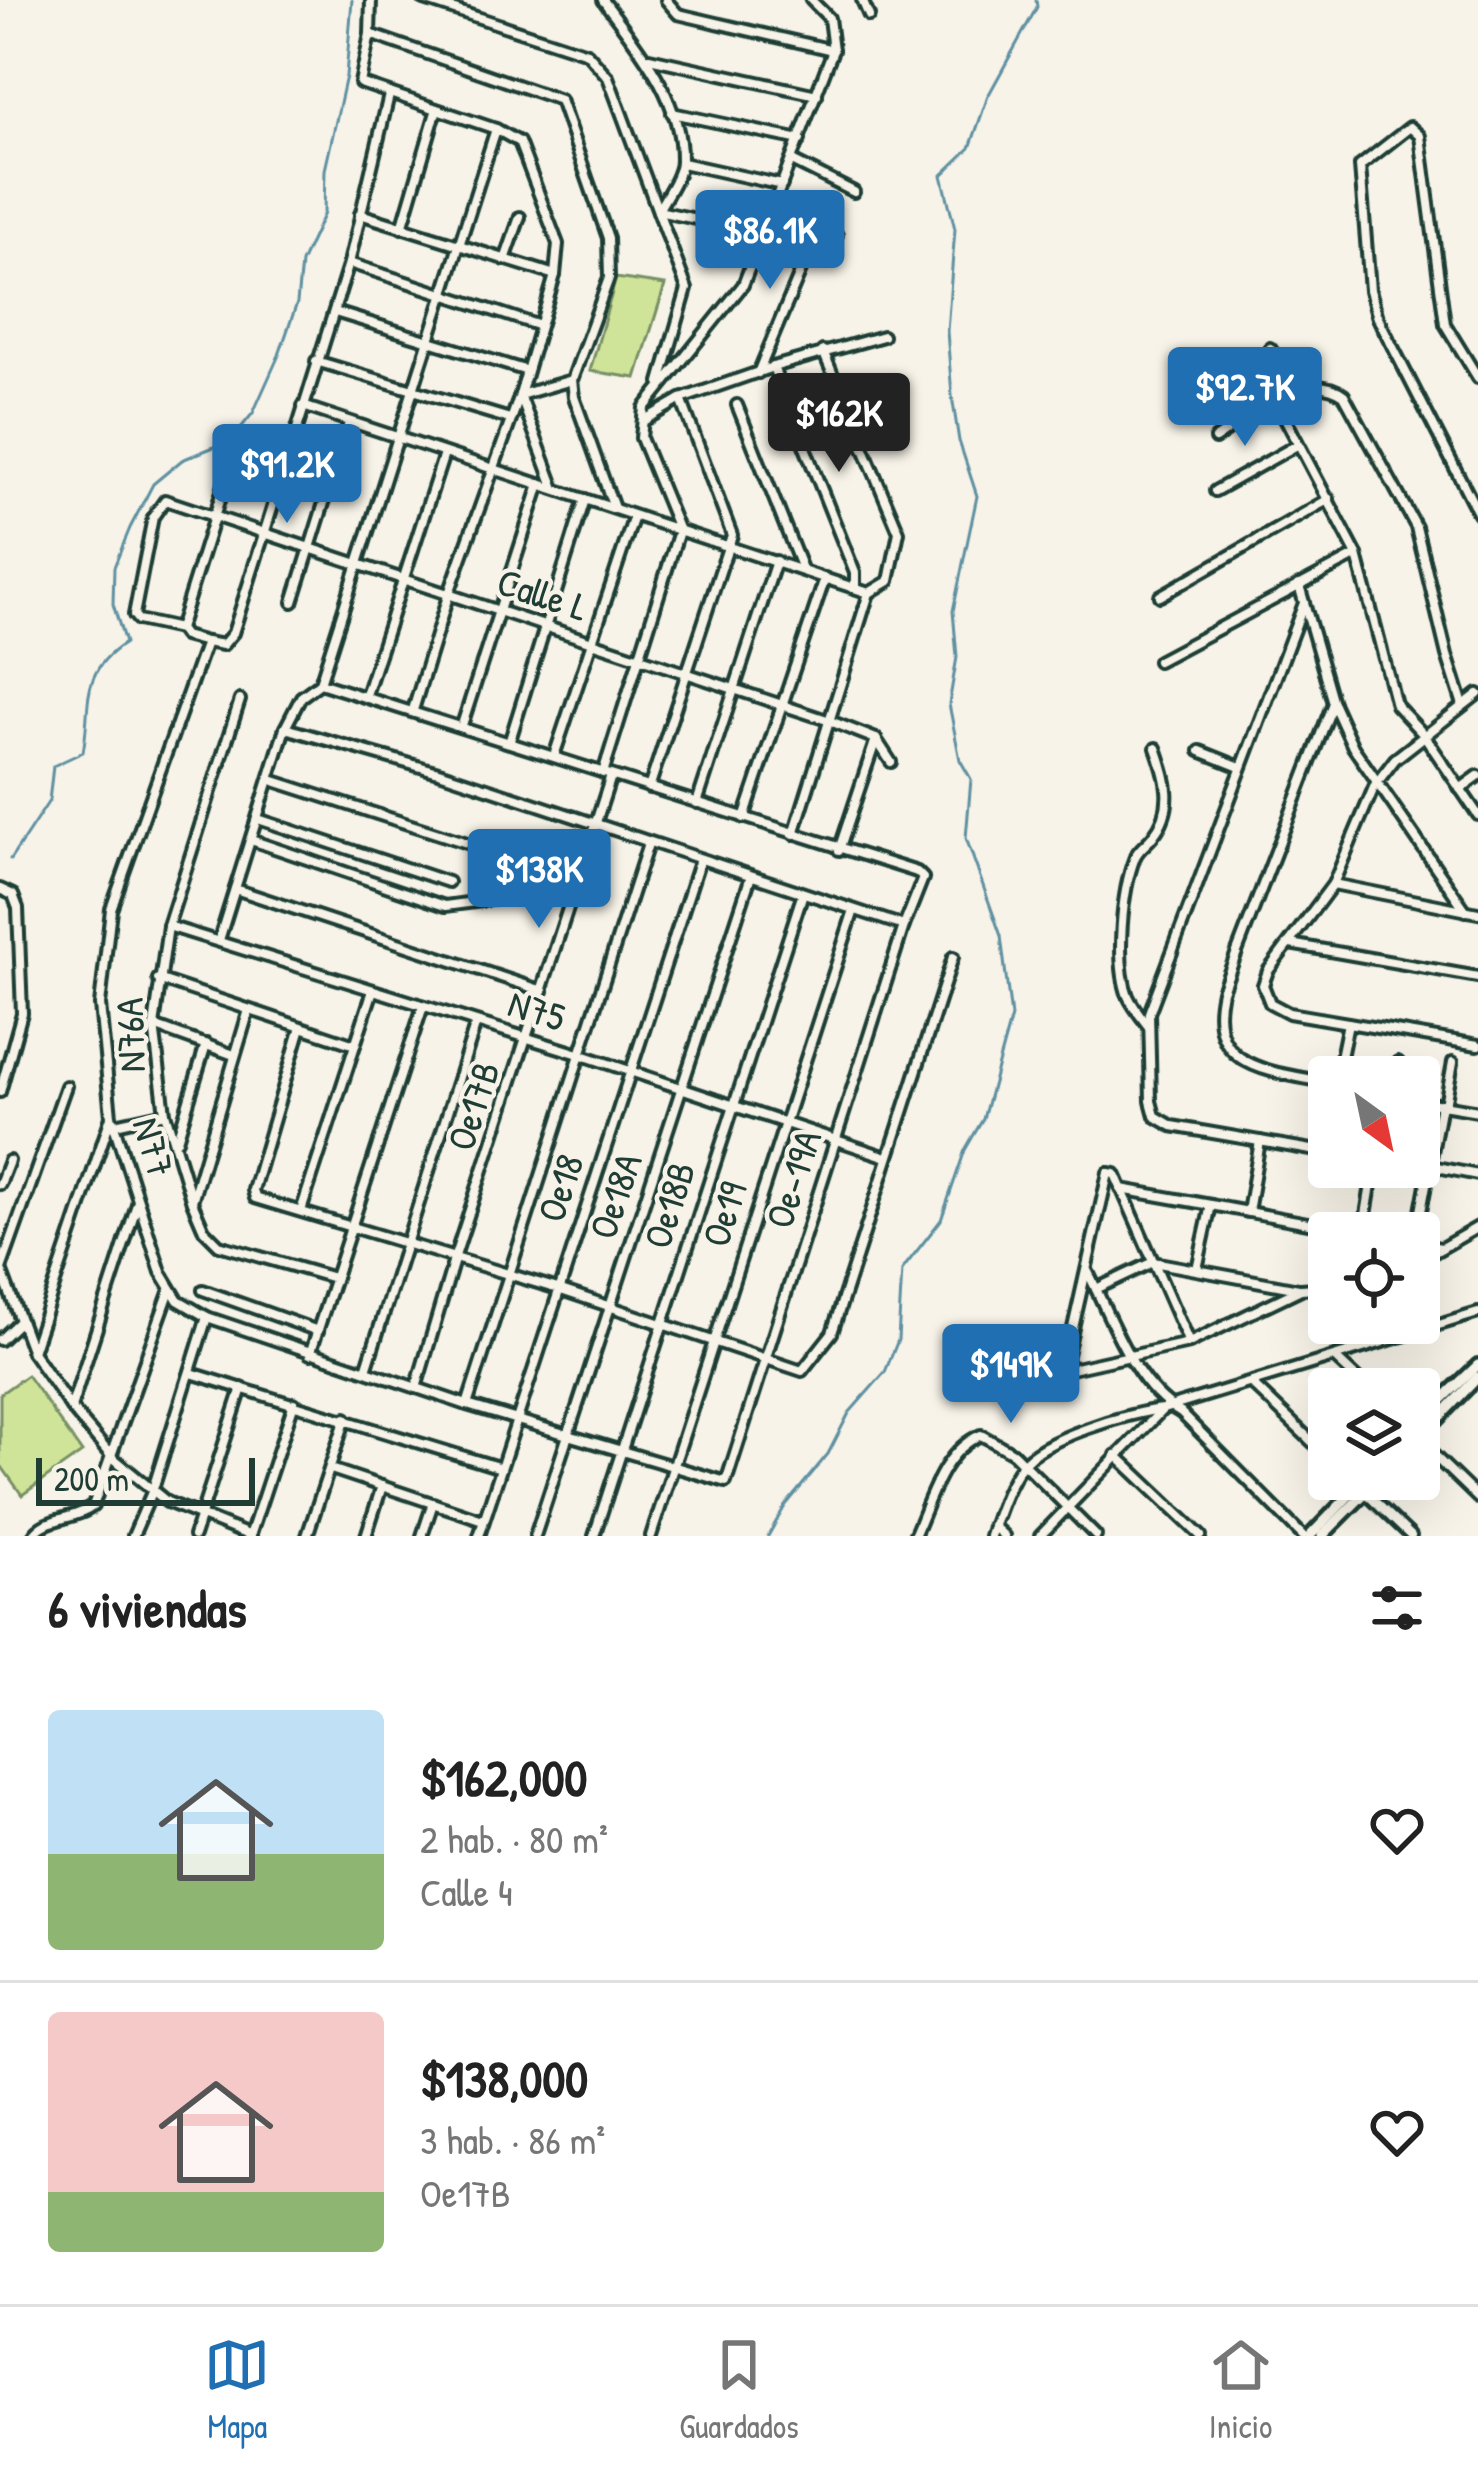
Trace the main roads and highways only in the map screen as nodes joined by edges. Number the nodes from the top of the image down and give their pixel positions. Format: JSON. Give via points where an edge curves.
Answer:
{"nodes":[{"id":1,"x":1478,"y":1365,"type":"edge"},
{"id":2,"x":1476,"y":1385,"type":"edge"},
{"id":3,"x":1440,"y":1401,"type":"edge"},
{"id":4,"x":1440,"y":1420,"type":"edge"},
{"id":5,"x":1343,"y":1500,"type":"edge"},
{"id":6,"x":1348,"y":1500,"type":"edge"},
{"id":7,"x":1306,"y":1536,"type":"edge"},
{"id":8,"x":1322,"y":1536,"type":"edge"}],
"edges":[{"from":1,"to":3,"type":"main road"},
{"from":2,"to":4,"type":"main road"},
{"from":5,"to":7,"type":"main road"},
{"from":6,"to":8,"type":"main road"}]}
